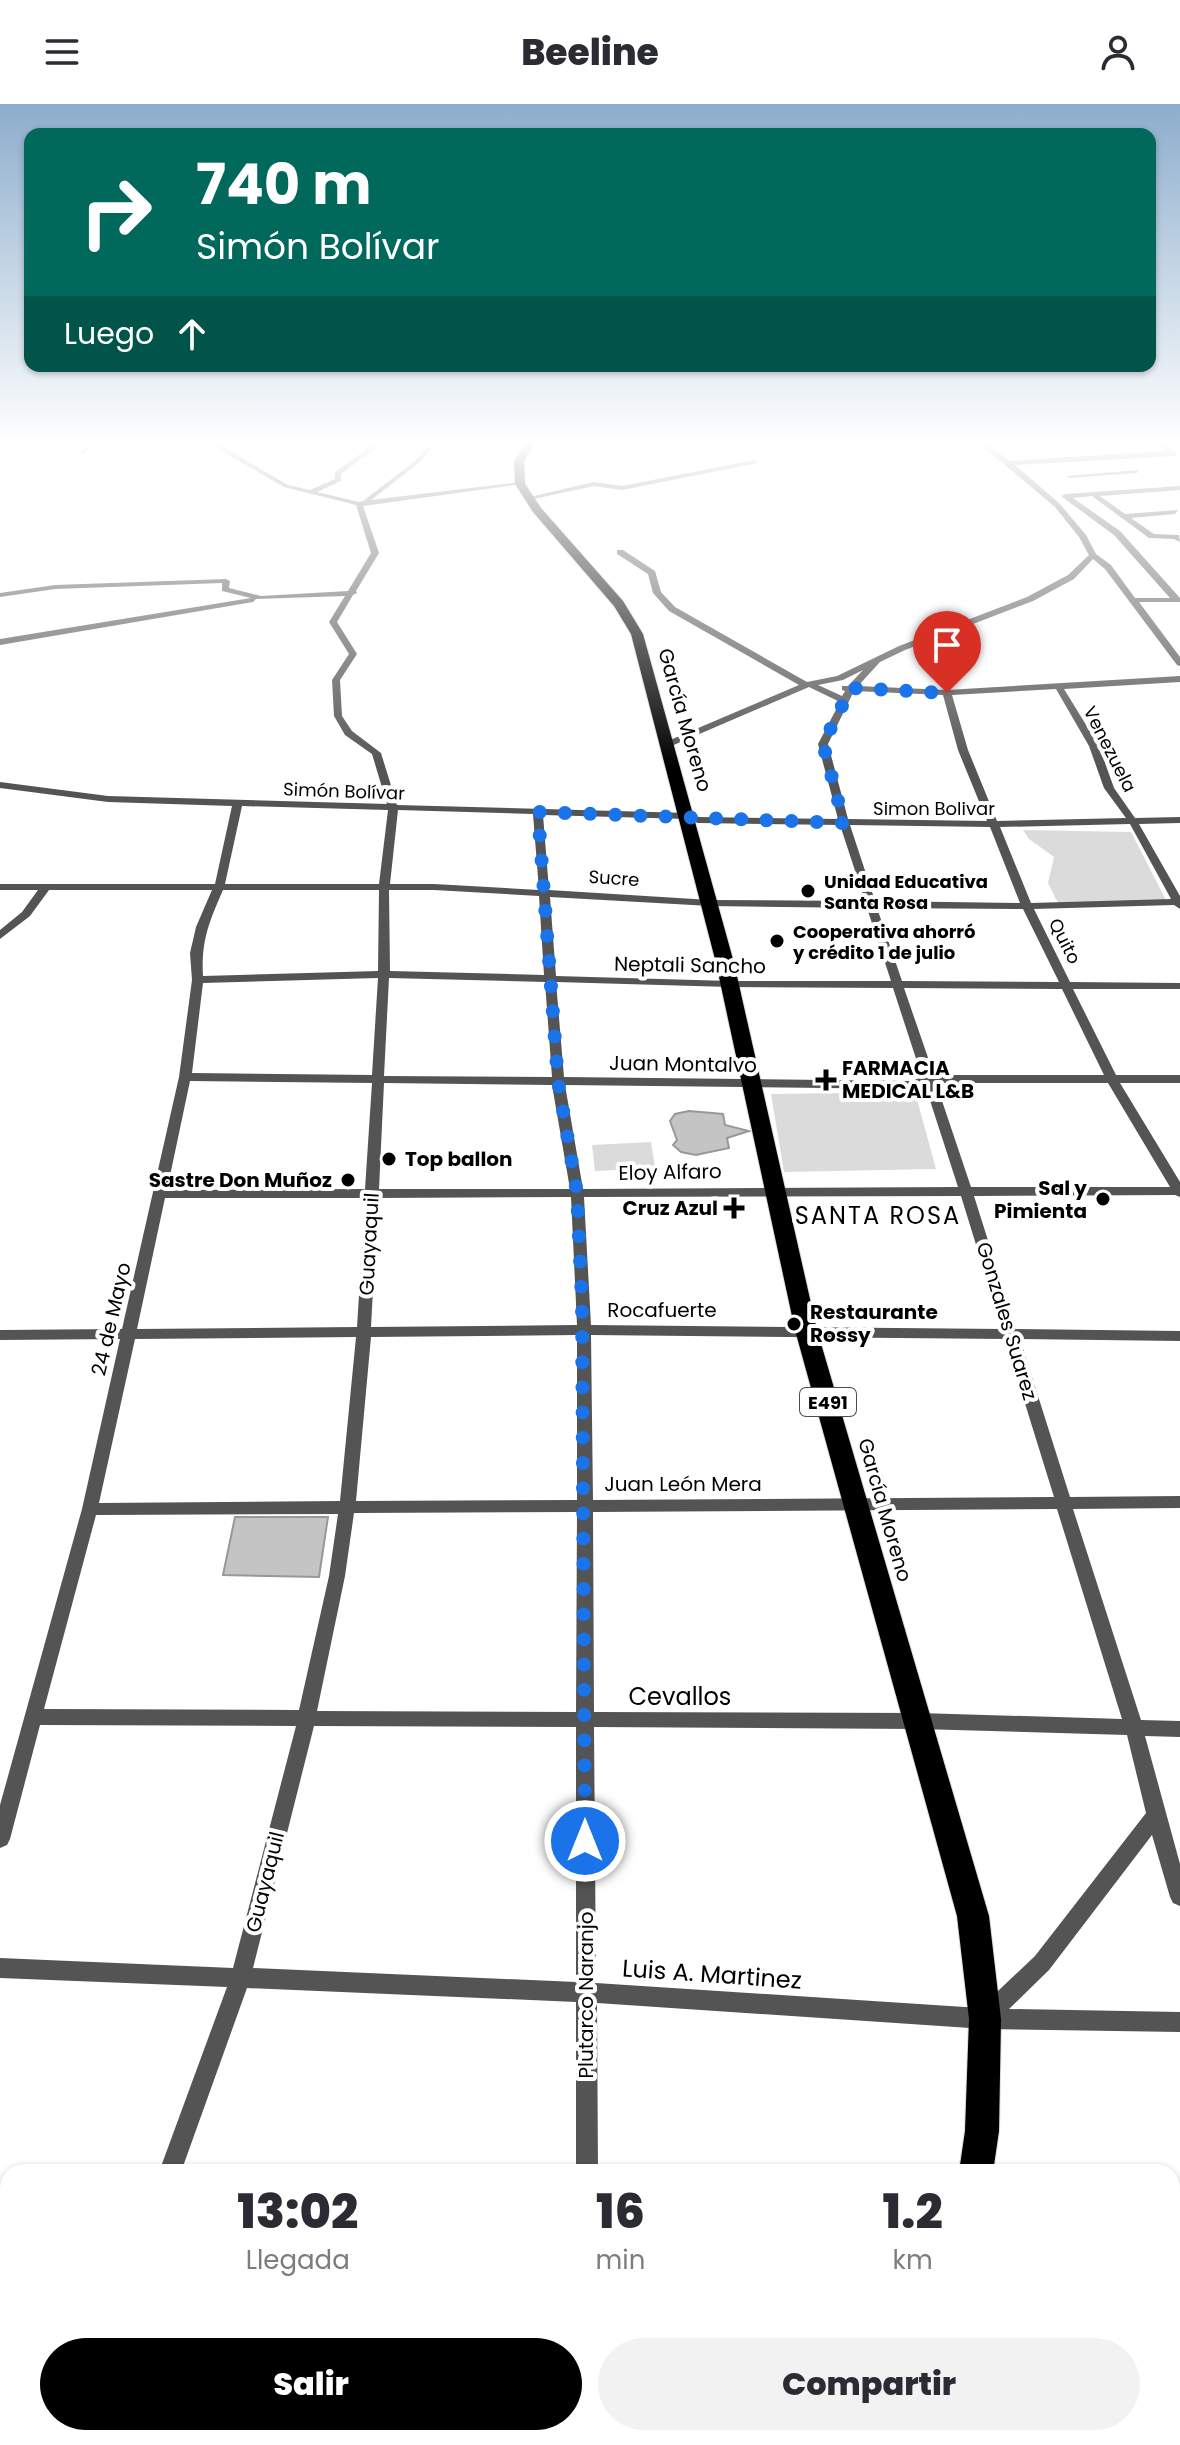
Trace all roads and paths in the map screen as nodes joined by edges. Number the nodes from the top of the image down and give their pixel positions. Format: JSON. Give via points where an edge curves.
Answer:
{"nodes":[{"id":1,"x":374,"y":548,"type":"edge"},
{"id":2,"x":572,"y":548,"type":"edge"},
{"id":3,"x":1090,"y":548,"type":"edge"},
{"id":4,"x":1131,"y":548,"type":"edge"},
{"id":5,"x":620,"y":552,"type":"dead end"},
{"id":6,"x":1093,"y":555,"type":"junction"},
{"id":7,"x":353,"y":593,"type":"junction"},
{"id":8,"x":0,"y":595,"type":"edge"},
{"id":9,"x":261,"y":598,"type":"junction"},
{"id":10,"x":1134,"y":600,"type":"junction"},
{"id":11,"x":1178,"y":600,"type":"edge"},
{"id":12,"x":0,"y":642,"type":"edge"},
{"id":13,"x":878,"y":659,"type":"junction"},
{"id":14,"x":1180,"y":663,"type":"edge"},
{"id":15,"x":1180,"y":679,"type":"edge"},
{"id":16,"x":810,"y":685,"type":"junction"},
{"id":17,"x":1060,"y":689,"type":"junction"},
{"id":18,"x":947,"y":693,"type":"junction"},
{"id":19,"x":848,"y":694,"type":"junction"},
{"id":20,"x":666,"y":745,"type":"junction"},
{"id":21,"x":0,"y":785,"type":"edge"},
{"id":22,"x":237,"y":804,"type":"junction"},
{"id":23,"x":393,"y":809,"type":"junction"},
{"id":24,"x":538,"y":812,"type":"junction"},
{"id":25,"x":688,"y":816,"type":"junction"},
{"id":26,"x":1180,"y":820,"type":"edge"},
{"id":27,"x":844,"y":823,"type":"junction"},
{"id":28,"x":1134,"y":823,"type":"junction"},
{"id":29,"x":992,"y":824,"type":"junction"},
{"id":30,"x":220,"y":884,"type":"junction"},
{"id":31,"x":0,"y":887,"type":"edge"},
{"id":32,"x":46,"y":887,"type":"junction"},
{"id":33,"x":384,"y":887,"type":"junction"},
{"id":34,"x":544,"y":891,"type":"junction"},
{"id":35,"x":710,"y":903,"type":"junction"},
{"id":36,"x":1179,"y":904,"type":"edge"},
{"id":37,"x":871,"y":905,"type":"junction"},
{"id":38,"x":1027,"y":906,"type":"junction"},
{"id":39,"x":0,"y":936,"type":"edge"},
{"id":40,"x":384,"y":974,"type":"junction"},
{"id":41,"x":198,"y":980,"type":"junction"},
{"id":42,"x":551,"y":980,"type":"junction"},
{"id":43,"x":730,"y":984,"type":"junction"},
{"id":44,"x":898,"y":986,"type":"junction"},
{"id":45,"x":1180,"y":986,"type":"edge"},
{"id":46,"x":1068,"y":987,"type":"junction"},
{"id":47,"x":185,"y":1077,"type":"junction"},
{"id":48,"x":378,"y":1079,"type":"junction"},
{"id":49,"x":929,"y":1079,"type":"junction"},
{"id":50,"x":1112,"y":1079,"type":"junction"},
{"id":51,"x":1180,"y":1079,"type":"edge"},
{"id":52,"x":558,"y":1081,"type":"junction"},
{"id":53,"x":750,"y":1086,"type":"junction"},
{"id":54,"x":773,"y":1190,"type":"junction"},
{"id":55,"x":966,"y":1192,"type":"junction"},
{"id":56,"x":1180,"y":1192,"type":"edge"},
{"id":57,"x":372,"y":1193,"type":"junction"},
{"id":58,"x":577,"y":1193,"type":"junction"},
{"id":59,"x":161,"y":1194,"type":"junction"},
{"id":60,"x":584,"y":1330,"type":"junction"},
{"id":61,"x":806,"y":1330,"type":"junction"},
{"id":62,"x":364,"y":1331,"type":"junction"},
{"id":63,"x":127,"y":1334,"type":"junction"},
{"id":64,"x":1011,"y":1334,"type":"junction"},
{"id":65,"x":0,"y":1335,"type":"edge"},
{"id":66,"x":1180,"y":1336,"type":"edge"},
{"id":67,"x":1064,"y":1502,"type":"junction"},
{"id":68,"x":1180,"y":1502,"type":"edge"},
{"id":69,"x":585,"y":1506,"type":"junction"},
{"id":70,"x":859,"y":1506,"type":"junction"},
{"id":71,"x":347,"y":1507,"type":"junction"},
{"id":72,"x":90,"y":1509,"type":"junction"},
{"id":73,"x":36,"y":1717,"type":"junction"},
{"id":74,"x":307,"y":1717,"type":"junction"},
{"id":75,"x":585,"y":1720,"type":"junction"},
{"id":76,"x":919,"y":1721,"type":"junction"},
{"id":77,"x":1180,"y":1729,"type":"edge"},
{"id":78,"x":1135,"y":1731,"type":"junction"},
{"id":79,"x":1156,"y":1815,"type":"junction"},
{"id":80,"x":0,"y":1839,"type":"edge"},
{"id":81,"x":1180,"y":1897,"type":"edge"},
{"id":82,"x":0,"y":1968,"type":"edge"},
{"id":83,"x":240,"y":1978,"type":"junction"},
{"id":84,"x":586,"y":1992,"type":"junction"},
{"id":85,"x":985,"y":2019,"type":"junction"},
{"id":86,"x":1180,"y":2022,"type":"edge"},
{"id":87,"x":173,"y":2164,"type":"edge"},
{"id":88,"x":587,"y":2164,"type":"edge"},
{"id":89,"x":977,"y":2164,"type":"edge"}],
"edges":[{"from":1,"to":7,"type":"street","name":"Guayaquil"},
{"from":2,"to":20,"type":"highway","name":"García Moreno","number":"E491","via":[[637,634]]},
{"from":3,"to":6,"type":"street"},
{"from":4,"to":11,"type":"street"},
{"from":5,"to":16,"type":"street","via":[[652,573],[657,593],[672,609]]},
{"from":6,"to":10,"type":"street"},
{"from":6,"to":13,"type":"street","via":[[1071,577],[1030,599]]},
{"from":7,"to":9,"type":"street"},
{"from":7,"to":23,"type":"street","name":"Guayaquil","via":[[333,622],[353,654],[336,680],[338,716],[348,733],[376,753]]},
{"from":8,"to":9,"type":"street","via":[[82,585],[226,581],[225,589]]},
{"from":9,"to":12,"type":"street"},
{"from":10,"to":11,"type":"street"},
{"from":10,"to":14,"type":"street"},
{"from":13,"to":16,"type":"street","via":[[840,678]]},
{"from":13,"to":19,"type":"street","name":"Gonzales Suarez"},
{"from":15,"to":17,"type":"street"},
{"from":16,"to":19,"type":"street"},
{"from":16,"to":20,"type":"street"},
{"from":17,"to":18,"type":"street"},
{"from":17,"to":28,"type":"street","name":"Venezuela","via":[[1094,746],[1109,788]]},
{"from":18,"to":19,"type":"street"},
{"from":18,"to":29,"type":"street","name":"Quito"},
{"from":19,"to":27,"type":"street","name":"Gonzales Suarez","via":[[823,744]]},
{"from":20,"to":25,"type":"highway","name":"García Moreno","number":"E491"},
{"from":21,"to":22,"type":"street","name":"Simón Bolívar","via":[[108,799]]},
{"from":22,"to":23,"type":"street","name":"Simón Bolívar"},
{"from":22,"to":30,"type":"street","name":"24 de Mayo"},
{"from":23,"to":24,"type":"street","name":"Simón Bolívar"},
{"from":23,"to":33,"type":"street","name":"Guayaquil"},
{"from":24,"to":25,"type":"street","name":"Simón Bolívar"},
{"from":24,"to":34,"type":"street","name":"Plutarco Naranjo"},
{"from":25,"to":27,"type":"street","name":"Simon Bolivar"},
{"from":25,"to":35,"type":"highway","name":"García Moreno","number":"E491"},
{"from":26,"to":28,"type":"street","name":"Simon Bolivar"},
{"from":27,"to":29,"type":"street","name":"Simon Bolivar"},
{"from":27,"to":37,"type":"street","name":"Gonzales Suarez"},
{"from":28,"to":29,"type":"street","name":"Simon Bolivar"},
{"from":28,"to":36,"type":"street","name":"Venezuela"},
{"from":29,"to":38,"type":"street","name":"Quito"},
{"from":30,"to":32,"type":"street","name":"Sucre"},
{"from":30,"to":33,"type":"street","name":"Sucre"},
{"from":30,"to":41,"type":"street","name":"24 de Mayo","via":[[201,927]]},
{"from":31,"to":32,"type":"street","name":"Sucre"},
{"from":32,"to":39,"type":"street"},
{"from":33,"to":34,"type":"street","name":"Sucre"},
{"from":33,"to":40,"type":"street","name":"Guayaquil"},
{"from":34,"to":35,"type":"street","name":"Sucre"},
{"from":34,"to":42,"type":"street","name":"Plutarco Naranjo"},
{"from":35,"to":37,"type":"street","name":"Sucre"},
{"from":35,"to":43,"type":"highway","name":"García Moreno","number":"E491"},
{"from":36,"to":38,"type":"street","name":"Sucre"},
{"from":37,"to":38,"type":"street","name":"Sucre"},
{"from":37,"to":44,"type":"street","name":"Gonzales Suarez"},
{"from":38,"to":46,"type":"street","name":"Quito"},
{"from":40,"to":41,"type":"street","name":"Neptali Sancho"},
{"from":40,"to":42,"type":"street","name":"Neptali Sancho"},
{"from":40,"to":48,"type":"street","name":"Guayaquil"},
{"from":41,"to":47,"type":"street","name":"24 de Mayo"},
{"from":42,"to":43,"type":"street","name":"Neptali Sancho"},
{"from":42,"to":52,"type":"street","name":"Plutarco Naranjo"},
{"from":43,"to":44,"type":"street","name":"Neptali Sancho"},
{"from":43,"to":53,"type":"highway","name":"García Moreno","number":"E491"},
{"from":44,"to":46,"type":"street","name":"Neptali Sancho"},
{"from":44,"to":49,"type":"street","name":"Gonzales Suarez"},
{"from":45,"to":46,"type":"street","name":"Neptali Sancho"},
{"from":46,"to":50,"type":"street","name":"Quito"},
{"from":47,"to":48,"type":"street","name":"Juan Montalvo"},
{"from":47,"to":59,"type":"street","name":"24 de Mayo"},
{"from":48,"to":52,"type":"street","name":"Juan Montalvo"},
{"from":48,"to":57,"type":"street","name":"Guayaquil"},
{"from":49,"to":50,"type":"street","name":"Juan Montalvo"},
{"from":49,"to":53,"type":"street","name":"Juan Montalvo","via":[[913,1085]]},
{"from":49,"to":55,"type":"street","name":"Gonzales Suarez"},
{"from":50,"to":51,"type":"street","name":"Juan Montalvo"},
{"from":50,"to":56,"type":"street","name":"Quito"},
{"from":52,"to":53,"type":"street","name":"Juan Montalvo"},
{"from":52,"to":58,"type":"street","name":"Plutarco Naranjo"},
{"from":53,"to":54,"type":"highway","name":"García Moreno","number":"E491"},
{"from":54,"to":55,"type":"street","name":"Eloy Alfaro"},
{"from":54,"to":58,"type":"street","name":"Eloy Alfaro"},
{"from":54,"to":61,"type":"highway","name":"García Moreno","number":"E491"},
{"from":55,"to":56,"type":"street","name":"Eloy Alfaro"},
{"from":55,"to":64,"type":"street","name":"Gonzales Suarez"},
{"from":57,"to":58,"type":"street","name":"Eloy Alfaro"},
{"from":57,"to":59,"type":"street","name":"Eloy Alfaro"},
{"from":57,"to":62,"type":"street","name":"Guayaquil"},
{"from":58,"to":60,"type":"street","name":"Plutarco Naranjo"},
{"from":59,"to":63,"type":"street","name":"24 de Mayo"},
{"from":60,"to":61,"type":"street","name":"Rocafuerte"},
{"from":60,"to":62,"type":"street","name":"Rocafuerte"},
{"from":60,"to":69,"type":"street","name":"Plutarco Naranjo"},
{"from":61,"to":64,"type":"street","name":"Rocafuerte"},
{"from":61,"to":70,"type":"highway","name":"García Moreno","number":"E491"},
{"from":62,"to":63,"type":"street","name":"Rocafuerte"},
{"from":62,"to":71,"type":"street","name":"Guayaquil"},
{"from":63,"to":65,"type":"street","name":"Rocafuerte"},
{"from":63,"to":72,"type":"street","name":"24 de Mayo"},
{"from":64,"to":66,"type":"street","name":"Rocafuerte"},
{"from":64,"to":67,"type":"street","name":"Gonzales Suarez"},
{"from":67,"to":68,"type":"street","name":"Juan León Mera"},
{"from":67,"to":70,"type":"street","name":"Juan León Mera"},
{"from":67,"to":78,"type":"street","name":"Gonzales Suarez"},
{"from":69,"to":70,"type":"street","name":"Juan León Mera"},
{"from":69,"to":71,"type":"street","name":"Juan León Mera"},
{"from":69,"to":75,"type":"street","name":"Plutarco Naranjo"},
{"from":70,"to":76,"type":"highway","name":"García Moreno","number":"E491"},
{"from":71,"to":72,"type":"street","name":"Juan León Mera"},
{"from":71,"to":74,"type":"street","name":"Guayaquil"},
{"from":72,"to":73,"type":"street","name":"24 de Mayo"},
{"from":73,"to":74,"type":"street","name":"Cevallos"},
{"from":73,"to":80,"type":"street","name":"24 de Mayo"},
{"from":74,"to":75,"type":"street","name":"Cevallos"},
{"from":74,"to":83,"type":"street","name":"Guayaquil"},
{"from":75,"to":76,"type":"street","name":"Cevallos"},
{"from":75,"to":84,"type":"street","name":"Plutarco Naranjo"},
{"from":76,"to":78,"type":"street","name":"Cevallos"},
{"from":76,"to":85,"type":"highway","name":"García Moreno","number":"E491","via":[[973,1916]]},
{"from":77,"to":78,"type":"street","name":"Cevallos"},
{"from":78,"to":79,"type":"street","name":"Gonzales Suarez"},
{"from":79,"to":81,"type":"street","name":"Gonzales Suarez"},
{"from":79,"to":85,"type":"street","via":[[1042,1963]]},
{"from":82,"to":83,"type":"street","name":"Luis A. Martinez"},
{"from":83,"to":84,"type":"street","name":"Luis A. Martinez"},
{"from":83,"to":87,"type":"street","name":"Guayaquil"},
{"from":84,"to":85,"type":"street","name":"Luis A. Martinez"},
{"from":84,"to":88,"type":"street","name":"Plutarco Naranjo"},
{"from":85,"to":86,"type":"street","name":"Luis A. Martinez"},
{"from":85,"to":89,"type":"highway","name":"García Moreno","number":"E491"}]}
